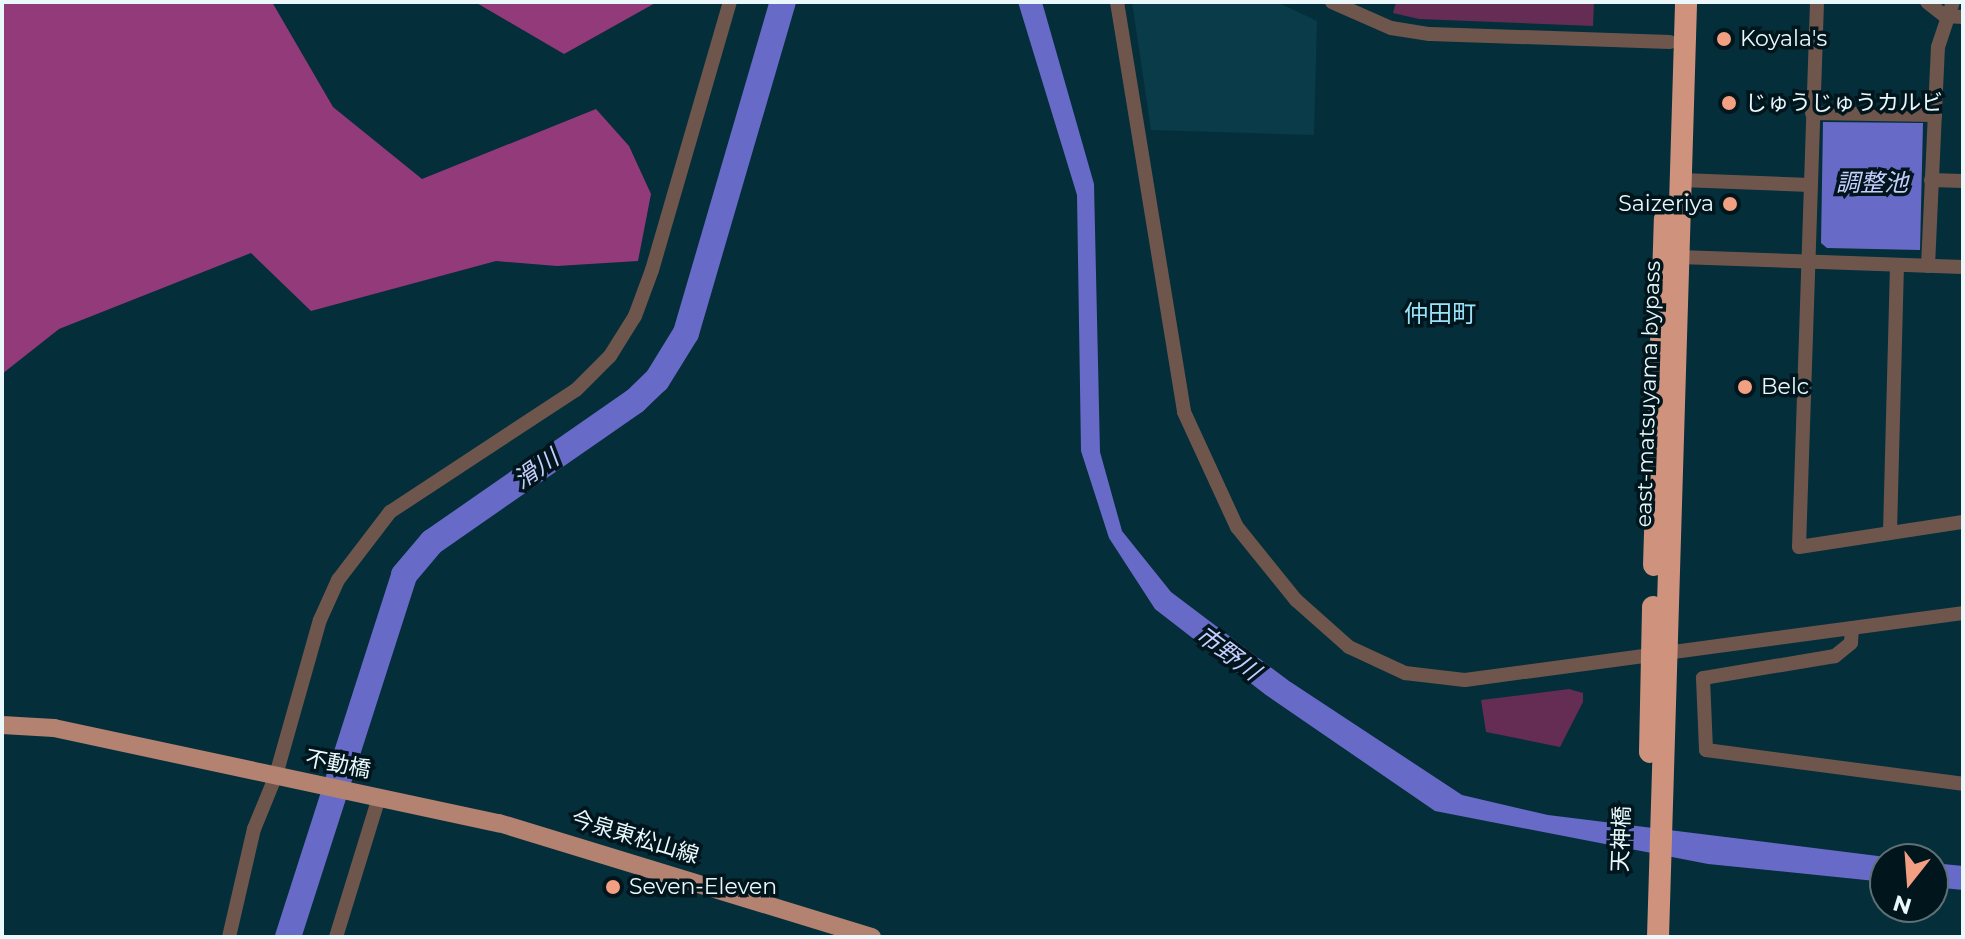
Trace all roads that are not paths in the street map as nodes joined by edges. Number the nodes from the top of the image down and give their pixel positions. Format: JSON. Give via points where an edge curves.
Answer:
{"nodes":[{"id":1,"x":730,"y":2,"type":"edge"},
{"id":2,"x":1117,"y":2,"type":"edge"},
{"id":3,"x":1332,"y":2,"type":"edge"},
{"id":4,"x":1671,"y":2,"type":"edge"},
{"id":5,"x":1686,"y":2,"type":"edge"},
{"id":6,"x":1817,"y":2,"type":"edge"},
{"id":7,"x":1927,"y":2,"type":"edge"},
{"id":8,"x":1953,"y":2,"type":"edge"},
{"id":9,"x":1945,"y":16,"type":"junction"},
{"id":10,"x":1963,"y":17,"type":"edge"},
{"id":11,"x":1670,"y":42,"type":"junction"},
{"id":12,"x":1812,"y":113,"type":"junction"},
{"id":13,"x":1935,"y":115,"type":"junction"},
{"id":14,"x":1681,"y":180,"type":"junction"},
{"id":15,"x":1931,"y":180,"type":"junction"},
{"id":16,"x":1963,"y":181,"type":"edge"},
{"id":17,"x":1810,"y":185,"type":"junction"},
{"id":18,"x":1679,"y":257,"type":"junction"},
{"id":19,"x":1808,"y":261,"type":"junction"},
{"id":20,"x":1897,"y":265,"type":"junction"},
{"id":21,"x":1928,"y":266,"type":"junction"},
{"id":22,"x":1963,"y":267,"type":"edge"},
{"id":23,"x":1963,"y":522,"type":"edge"},
{"id":24,"x":1890,"y":532,"type":"junction"},
{"id":25,"x":1963,"y":613,"type":"edge"},
{"id":26,"x":1852,"y":628,"type":"junction"},
{"id":27,"x":1659,"y":652,"type":"junction"},
{"id":28,"x":2,"y":725,"type":"edge"},
{"id":29,"x":281,"y":777,"type":"junction"},
{"id":30,"x":1963,"y":784,"type":"edge"},
{"id":31,"x":1656,"y":788,"type":"joint"},
{"id":32,"x":379,"y":797,"type":"junction"},
{"id":33,"x":1652,"y":894,"type":"junction"},
{"id":34,"x":229,"y":937,"type":"edge"},
{"id":35,"x":336,"y":937,"type":"edge"},
{"id":36,"x":872,"y":937,"type":"edge"},
{"id":37,"x":1644,"y":937,"type":"edge"},
{"id":38,"x":1658,"y":937,"type":"edge"}],
"edges":[{"from":1,"to":29,"type":"street","via":[[635,316],[610,356],[576,390],[401,504],[362,544],[320,620]]},
{"from":2,"to":27,"type":"street","via":[[1184,412],[1231,516],[1275,577],[1349,647],[1390,667],[1434,679],[1493,676]]},
{"from":3,"to":11,"type":"street","via":[[1391,28],[1430,34]]},
{"from":4,"to":11,"type":"highway","name":"east-matsuyama bypass"},
{"from":5,"to":14,"type":"highway","name":"east-matsuyama bypass"},
{"from":6,"to":12,"type":"street"},
{"from":7,"to":9,"type":"street"},
{"from":8,"to":9,"type":"street"},
{"from":9,"to":10,"type":"street"},
{"from":9,"to":13,"type":"street"},
{"from":11,"to":27,"type":"highway","name":"east-matsuyama bypass"},
{"from":12,"to":13,"type":"street"},
{"from":12,"to":17,"type":"street"},
{"from":13,"to":15,"type":"street"},
{"from":14,"to":17,"type":"street"},
{"from":14,"to":18,"type":"highway","name":"east-matsuyama bypass"},
{"from":15,"to":16,"type":"street"},
{"from":15,"to":21,"type":"street"},
{"from":17,"to":19,"type":"street"},
{"from":18,"to":19,"type":"street"},
{"from":18,"to":27,"type":"highway","name":"east-matsuyama bypass"},
{"from":19,"to":20,"type":"street"},
{"from":19,"to":24,"type":"street","via":[[1799,547]]},
{"from":20,"to":21,"type":"street"},
{"from":20,"to":24,"type":"street"},
{"from":21,"to":22,"type":"street"},
{"from":23,"to":24,"type":"street"},
{"from":25,"to":26,"type":"street"},
{"from":26,"to":27,"type":"street"},
{"from":26,"to":30,"type":"street","via":[[1851,643],[1835,656],[1703,678],[1706,750]]},
{"from":27,"to":31,"type":"highway","name":"east-matsuyama bypass"},
{"from":28,"to":29,"type":"main road","via":[[54,728]]},
{"from":29,"to":32,"type":"main road","name":"不動橋"},
{"from":29,"to":34,"type":"street","via":[[254,829]]},
{"from":31,"to":33,"type":"highway","name":"天神橋"},
{"from":32,"to":35,"type":"street"},
{"from":32,"to":36,"type":"main road","name":"今泉東松山線","via":[[585,846]]},
{"from":33,"to":37,"type":"highway"},
{"from":33,"to":38,"type":"highway"}]}
